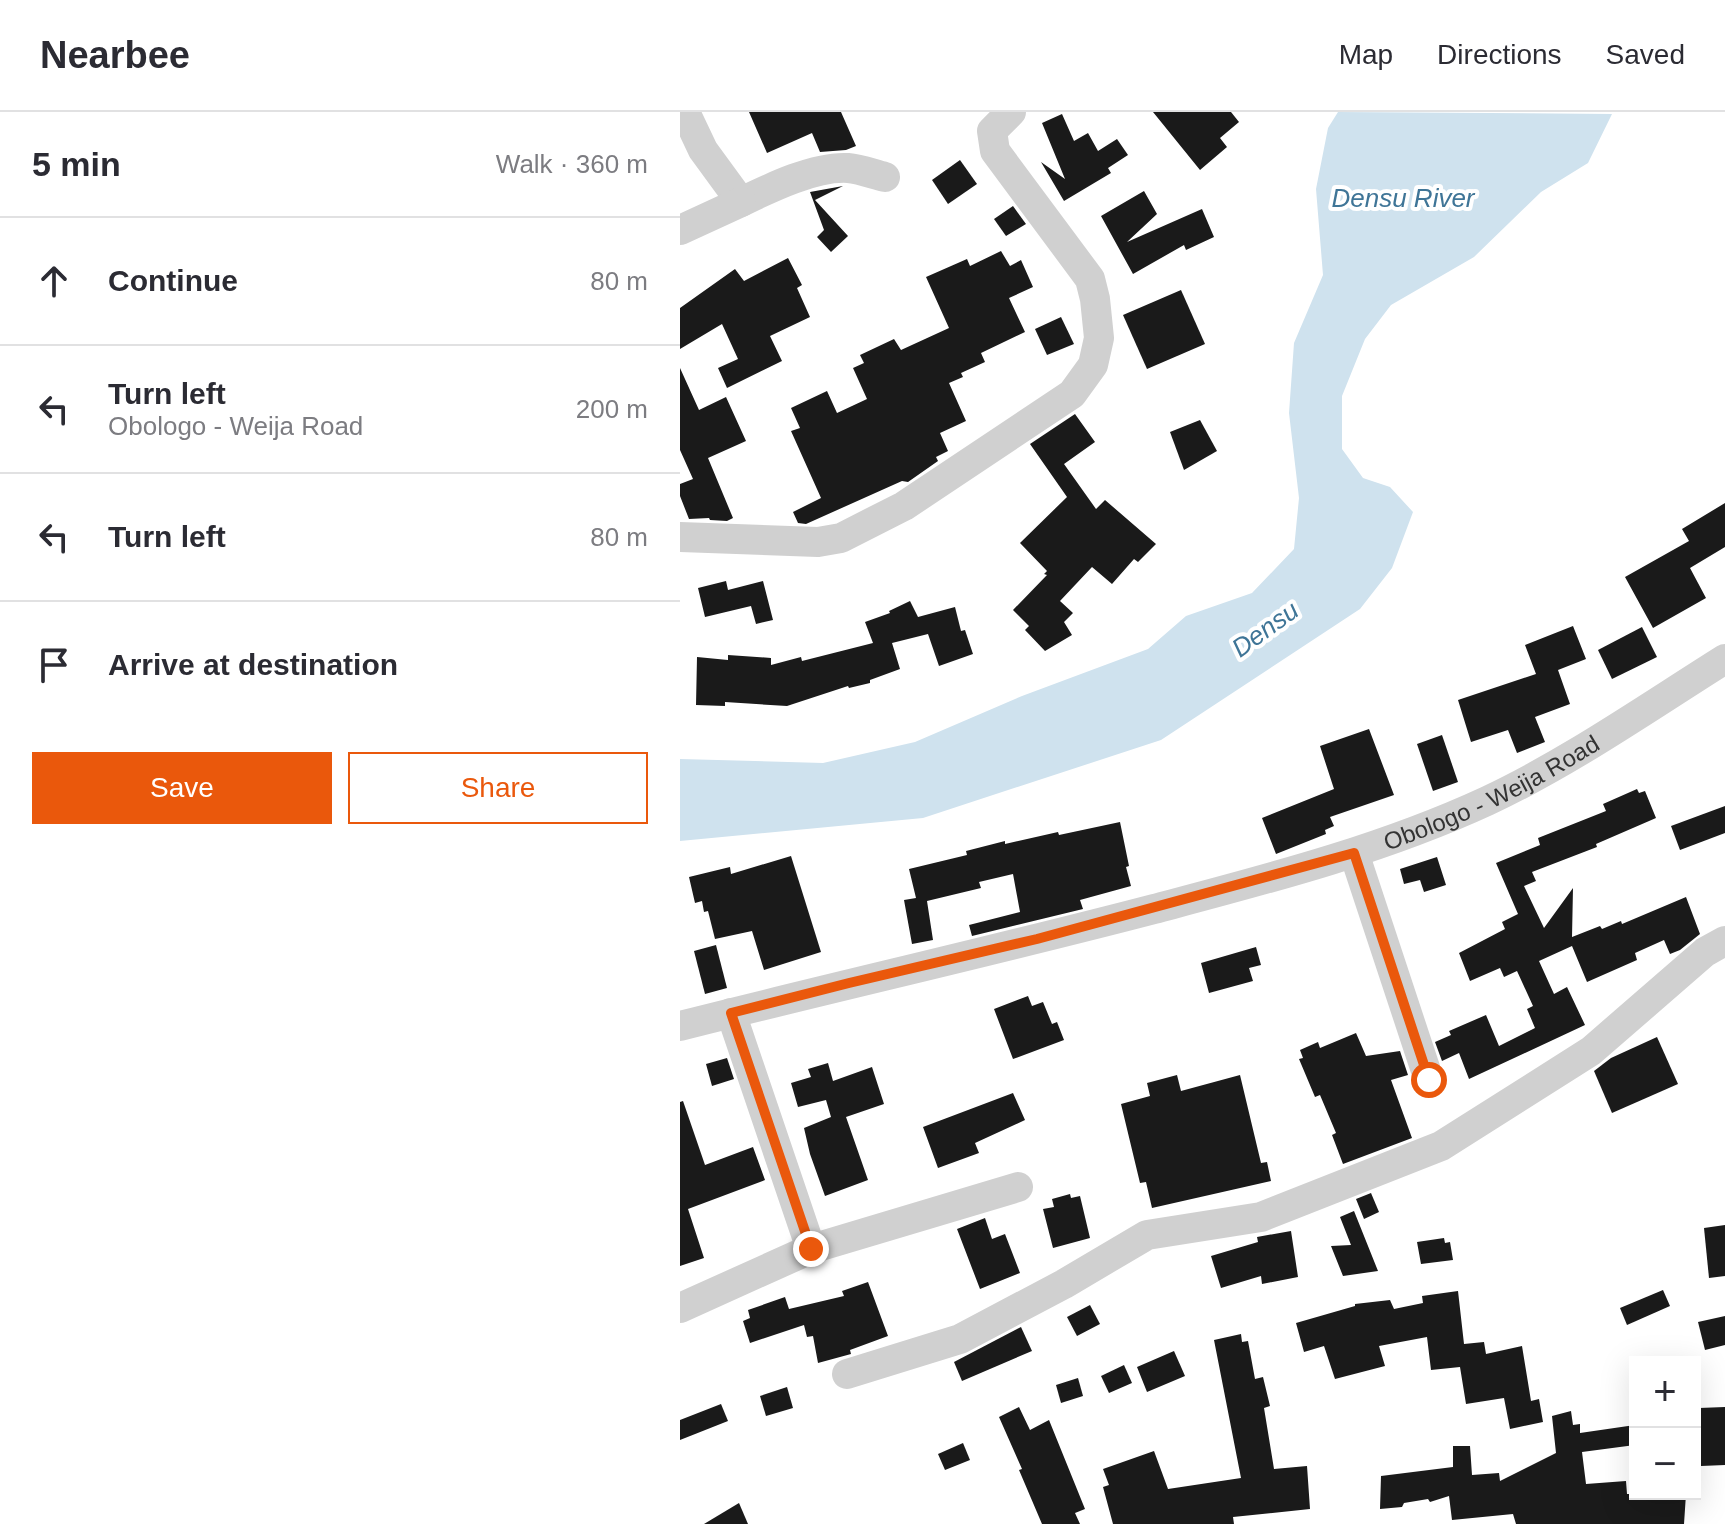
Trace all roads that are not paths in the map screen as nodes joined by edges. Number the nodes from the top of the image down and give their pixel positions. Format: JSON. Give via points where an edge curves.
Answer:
{"nodes":[{"id":1,"x":685,"y":112,"type":"edge"},
{"id":2,"x":1011,"y":112,"type":"edge"},
{"id":3,"x":885,"y":177,"type":"dead end"},
{"id":4,"x":741,"y":202,"type":"junction"},
{"id":5,"x":680,"y":230,"type":"edge"},
{"id":6,"x":680,"y":537,"type":"edge"},
{"id":7,"x":1725,"y":659,"type":"edge"},
{"id":8,"x":1354,"y":853,"type":"junction"},
{"id":9,"x":1725,"y":941,"type":"edge"},
{"id":10,"x":731,"y":1013,"type":"junction"},
{"id":11,"x":680,"y":1026,"type":"edge"},
{"id":12,"x":1429,"y":1080,"type":"dead end"},
{"id":13,"x":1018,"y":1187,"type":"dead end"},
{"id":14,"x":811,"y":1249,"type":"junction"},
{"id":15,"x":680,"y":1308,"type":"edge"},
{"id":16,"x":847,"y":1374,"type":"dead end"}],
"edges":[{"from":1,"to":4,"type":"street","via":[[703,150]]},
{"from":2,"to":6,"type":"street","via":[[992,131],[995,151],[1090,279],[1095,299],[1099,338],[1093,365],[1072,394],[904,506],[841,538],[818,542]]},
{"from":3,"to":4,"type":"street","via":[[829,170],[775,185]]},
{"from":4,"to":5,"type":"street"},
{"from":7,"to":8,"type":"street","name":"Obologo - Weija Road","via":[[1579,751],[1486,801]]},
{"from":8,"to":10,"type":"street","name":"Obologo - Weija Road","via":[[1037,939]]},
{"from":8,"to":12,"type":"street"},
{"from":9,"to":16,"type":"street","via":[[1705,952],[1591,1051],[1441,1146],[1261,1217],[1147,1235],[960,1339]]},
{"from":10,"to":11,"type":"street","name":"Obologo - Weija Road"},
{"from":10,"to":14,"type":"street"},
{"from":13,"to":14,"type":"street"},
{"from":14,"to":15,"type":"street"}]}
